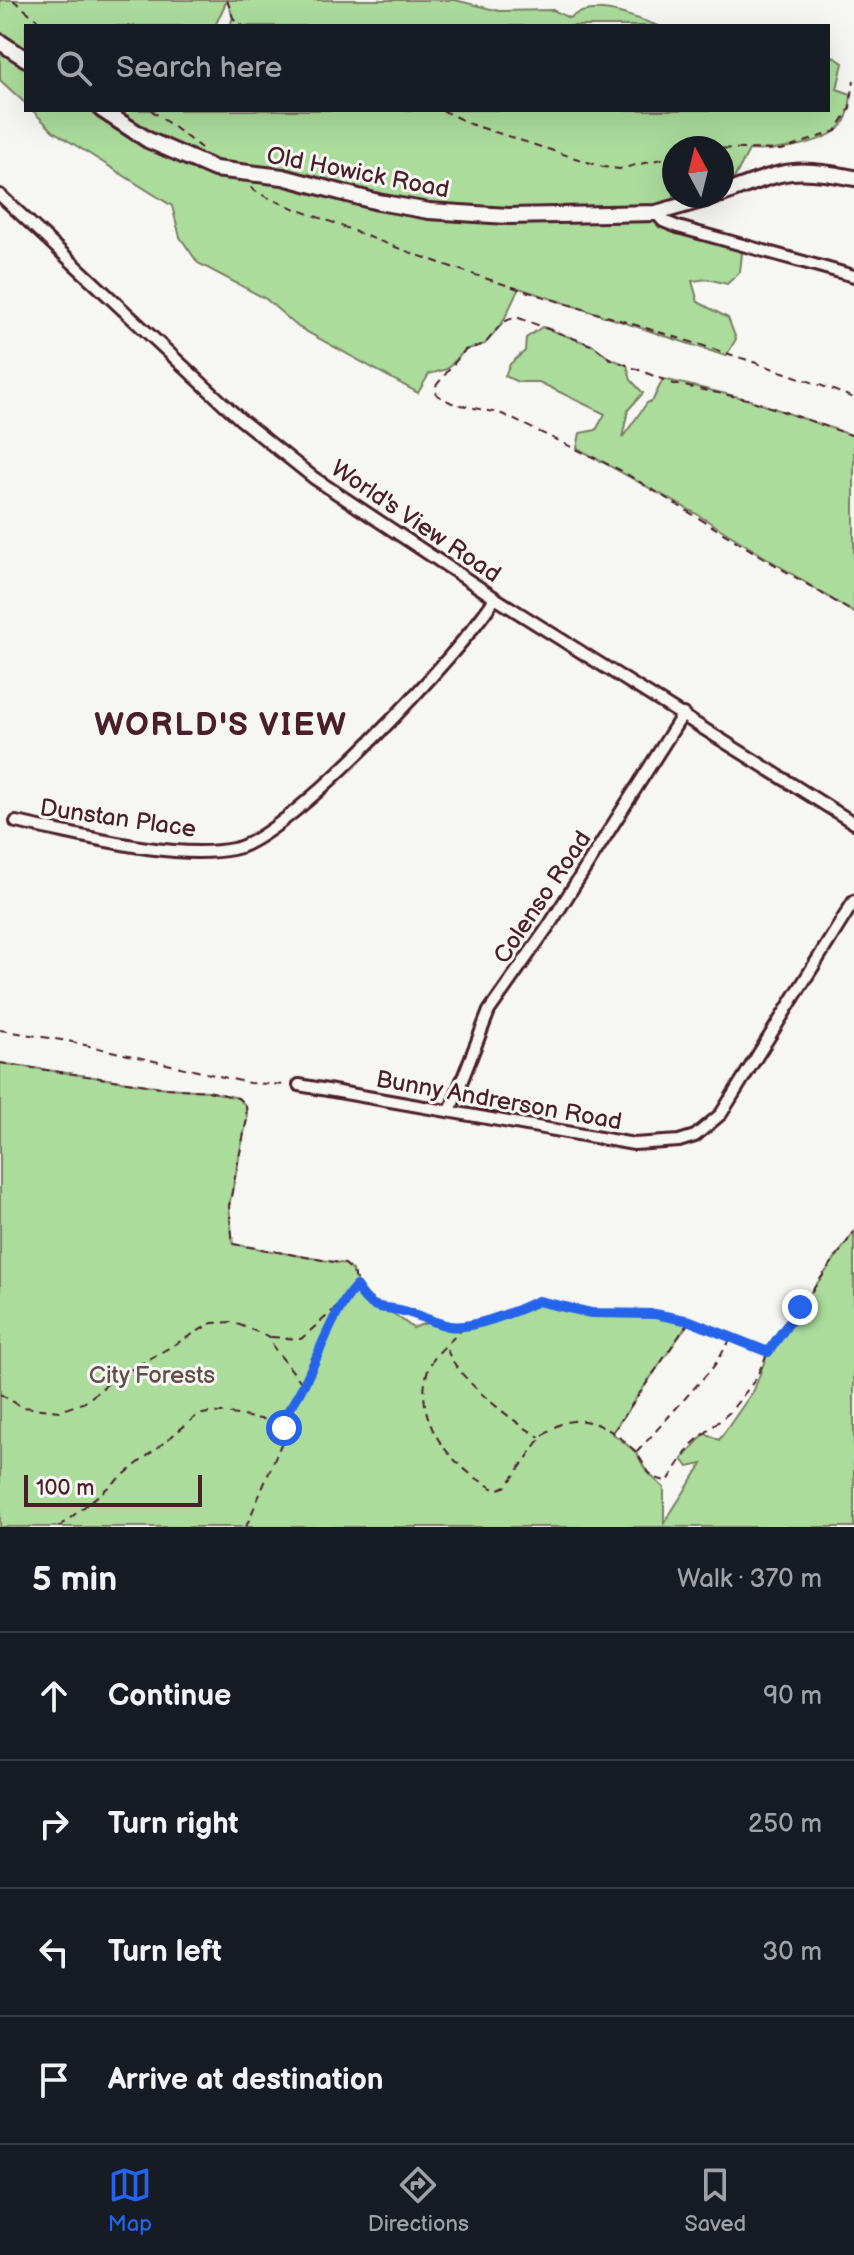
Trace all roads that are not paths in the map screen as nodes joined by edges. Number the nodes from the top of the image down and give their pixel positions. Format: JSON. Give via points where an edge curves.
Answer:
{"nodes":[{"id":1,"x":0,"y":42,"type":"edge"},
{"id":2,"x":24,"y":58,"type":"edge"},
{"id":3,"x":105,"y":112,"type":"edge"},
{"id":4,"x":854,"y":178,"type":"edge"},
{"id":5,"x":734,"y":188,"type":"edge"},
{"id":6,"x":0,"y":195,"type":"edge"},
{"id":7,"x":674,"y":208,"type":"edge"},
{"id":8,"x":656,"y":213,"type":"junction"},
{"id":9,"x":854,"y":276,"type":"edge"},
{"id":10,"x":495,"y":598,"type":"junction"},
{"id":11,"x":683,"y":714,"type":"junction"},
{"id":12,"x":16,"y":822,"type":"dead end"},
{"id":13,"x":854,"y":823,"type":"edge"},
{"id":14,"x":854,"y":901,"type":"edge"},
{"id":15,"x":299,"y":1085,"type":"road end"},
{"id":16,"x":450,"y":1111,"type":"junction"}],
"edges":[{"from":1,"to":2,"type":"main road"},
{"from":3,"to":8,"type":"main road","name":"Old Howick Road","via":[[148,140],[224,172],[283,177],[378,202],[508,216]]},
{"from":4,"to":5,"type":"main road","via":[[796,169]]},
{"from":6,"to":10,"type":"street","name":"World's View Road","via":[[259,435],[314,478]]},
{"from":7,"to":8,"type":"main road","name":"Old Howick Road"},
{"from":8,"to":9,"type":"street","via":[[678,227]]},
{"from":10,"to":11,"type":"street","name":"World's View Road"},
{"from":10,"to":12,"type":"street","name":"Dunstan Place","via":[[479,624],[404,707],[290,816],[248,844],[179,850]]},
{"from":11,"to":13,"type":"street","name":"World's View Road"},
{"from":11,"to":16,"type":"street","name":"Colenso Road","via":[[489,1011]]},
{"from":14,"to":16,"type":"street","name":"Bunny Andrerson Road","via":[[721,1114],[695,1136],[656,1143],[613,1142]]},
{"from":15,"to":16,"type":"street","name":"Bunny Andrerson Road"}]}
